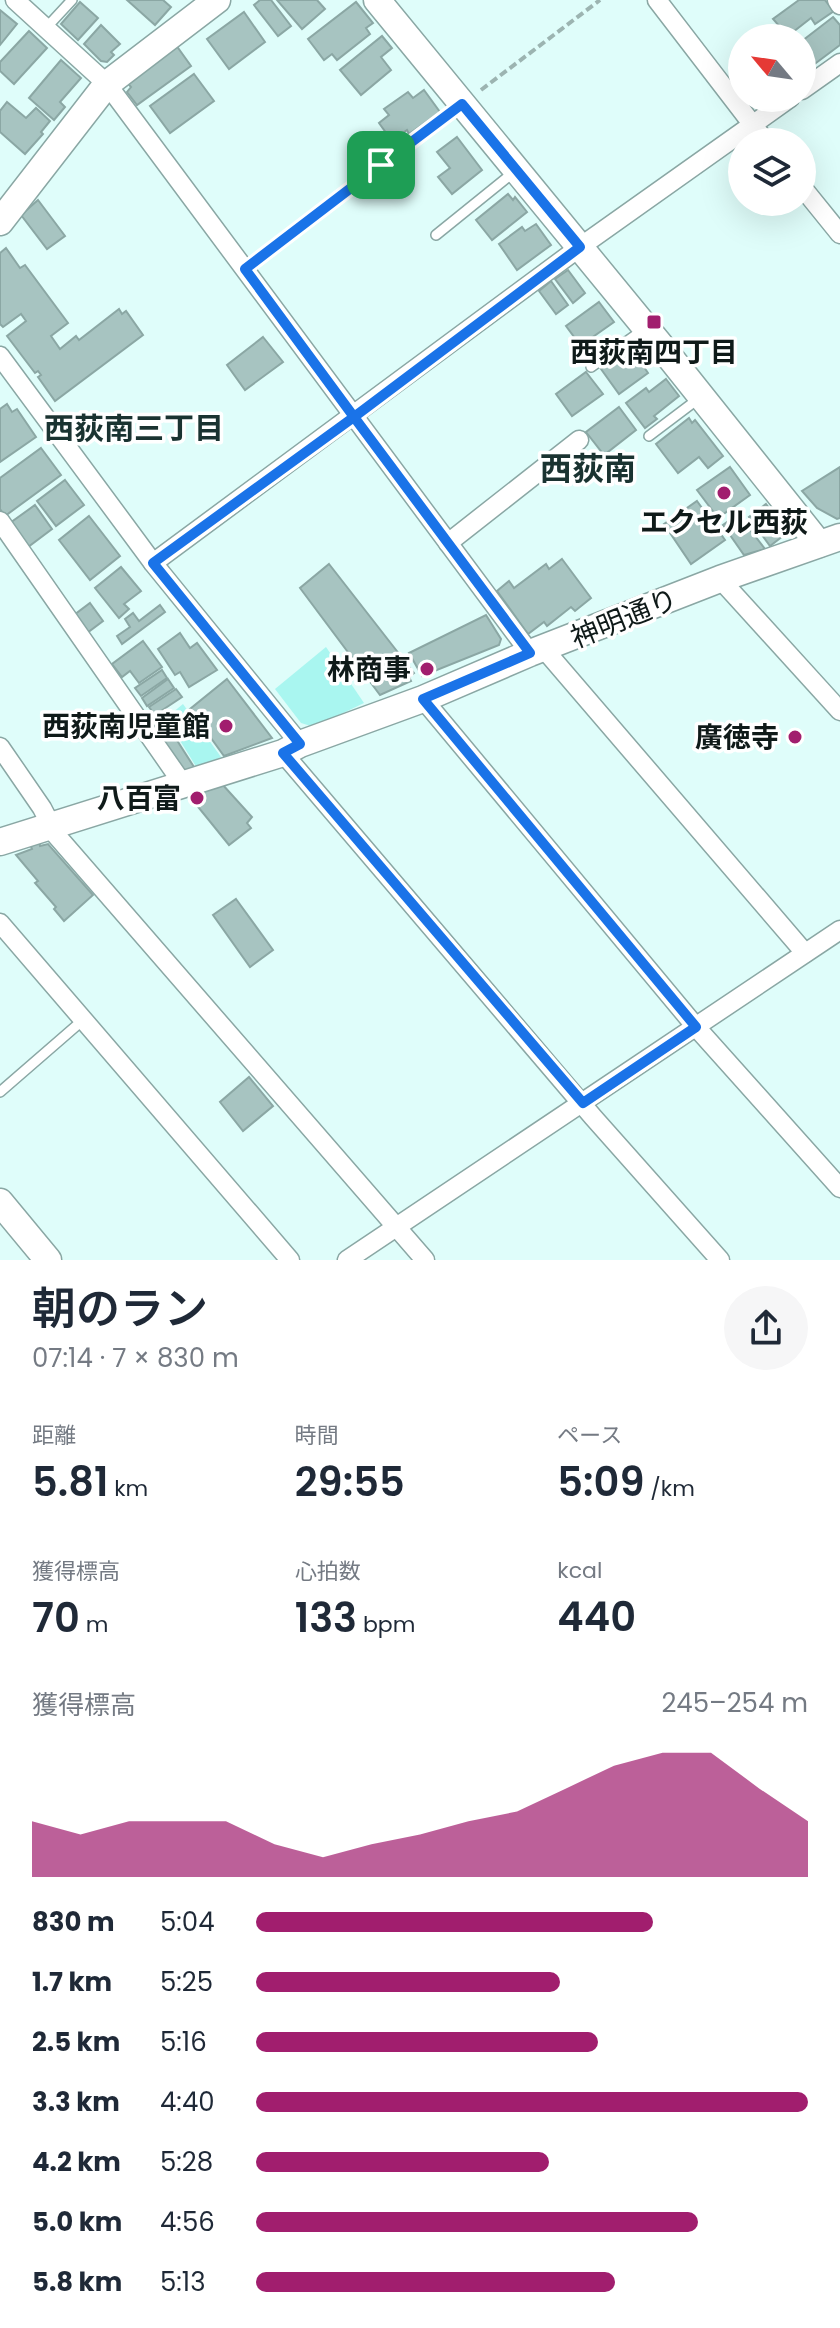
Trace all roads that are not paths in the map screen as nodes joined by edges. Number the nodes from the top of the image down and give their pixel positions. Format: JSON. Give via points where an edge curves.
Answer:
{"nodes":[{"id":1,"x":15,"y":0,"type":"edge"},
{"id":2,"x":72,"y":0,"type":"edge"},
{"id":3,"x":217,"y":0,"type":"edge"},
{"id":4,"x":377,"y":0,"type":"edge"},
{"id":5,"x":657,"y":0,"type":"edge"},
{"id":6,"x":46,"y":28,"type":"junction"},
{"id":7,"x":840,"y":63,"type":"edge"},
{"id":8,"x":816,"y":80,"type":"edge"},
{"id":9,"x":107,"y":84,"type":"junction"},
{"id":10,"x":770,"y":112,"type":"edge"},
{"id":11,"x":752,"y":124,"type":"junction"},
{"id":12,"x":755,"y":128,"type":"edge"},
{"id":13,"x":516,"y":170,"type":"junction"},
{"id":14,"x":816,"y":204,"type":"edge"},
{"id":15,"x":0,"y":222,"type":"edge"},
{"id":16,"x":840,"y":234,"type":"edge"},
{"id":17,"x":436,"y":235,"type":"dead end"},
{"id":18,"x":580,"y":247,"type":"junction"},
{"id":19,"x":645,"y":328,"type":"junction"},
{"id":20,"x":0,"y":356,"type":"edge"},
{"id":21,"x":591,"y":367,"type":"dead end"},
{"id":22,"x":701,"y":397,"type":"junction"},
{"id":23,"x":354,"y":417,"type":"junction"},
{"id":24,"x":649,"y":436,"type":"dead end"},
{"id":25,"x":579,"y":440,"type":"dead end"},
{"id":26,"x":0,"y":521,"type":"edge"},
{"id":27,"x":830,"y":540,"type":"edge"},
{"id":28,"x":448,"y":543,"type":"junction"},
{"id":29,"x":153,"y":563,"type":"junction"},
{"id":30,"x":720,"y":579,"type":"junction"},
{"id":31,"x":537,"y":651,"type":"junction"},
{"id":32,"x":423,"y":699,"type":"junction"},
{"id":33,"x":840,"y":711,"type":"edge"},
{"id":34,"x":0,"y":747,"type":"edge"},
{"id":35,"x":292,"y":748,"type":"junction"},
{"id":36,"x":183,"y":784,"type":"junction"},
{"id":37,"x":50,"y":826,"type":"junction"},
{"id":38,"x":0,"y":842,"type":"edge"},
{"id":39,"x":0,"y":923,"type":"edge"},
{"id":40,"x":840,"y":930,"type":"edge"},
{"id":41,"x":805,"y":953,"type":"junction"},
{"id":42,"x":83,"y":1020,"type":"junction"},
{"id":43,"x":696,"y":1027,"type":"junction"},
{"id":44,"x":0,"y":1092,"type":"edge"},
{"id":45,"x":583,"y":1103,"type":"junction"},
{"id":46,"x":840,"y":1188,"type":"edge"},
{"id":47,"x":0,"y":1202,"type":"edge"},
{"id":48,"x":397,"y":1227,"type":"junction"},
{"id":49,"x":48,"y":1260,"type":"edge"},
{"id":50,"x":290,"y":1260,"type":"edge"},
{"id":51,"x":347,"y":1260,"type":"edge"},
{"id":52,"x":425,"y":1260,"type":"edge"},
{"id":53,"x":720,"y":1260,"type":"edge"}],
"edges":[{"from":1,"to":6,"type":"street"},
{"from":2,"to":6,"type":"lane"},
{"from":3,"to":9,"type":"street"},
{"from":4,"to":13,"type":"street"},
{"from":5,"to":11,"type":"street"},
{"from":6,"to":9,"type":"street"},
{"from":7,"to":8,"type":"street"},
{"from":9,"to":15,"type":"street"},
{"from":9,"to":23,"type":"street"},
{"from":10,"to":11,"type":"street"},
{"from":11,"to":12,"type":"street"},
{"from":11,"to":18,"type":"street"},
{"from":13,"to":17,"type":"lane"},
{"from":13,"to":18,"type":"street"},
{"from":14,"to":16,"type":"street"},
{"from":18,"to":19,"type":"street"},
{"from":18,"to":23,"type":"street"},
{"from":19,"to":21,"type":"lane"},
{"from":19,"to":22,"type":"street"},
{"from":20,"to":29,"type":"street"},
{"from":22,"to":24,"type":"lane"},
{"from":22,"to":27,"type":"street"},
{"from":23,"to":28,"type":"street"},
{"from":23,"to":29,"type":"street"},
{"from":25,"to":28,"type":"street"},
{"from":26,"to":36,"type":"street"},
{"from":27,"to":30,"type":"street","name":"神明通り"},
{"from":28,"to":31,"type":"street"},
{"from":29,"to":35,"type":"street"},
{"from":30,"to":31,"type":"street","name":"神明通り"},
{"from":30,"to":33,"type":"street"},
{"from":31,"to":32,"type":"street","name":"神明通り"},
{"from":31,"to":41,"type":"street"},
{"from":32,"to":35,"type":"street","name":"神明通り"},
{"from":32,"to":43,"type":"street"},
{"from":34,"to":37,"type":"street"},
{"from":35,"to":36,"type":"street","name":"神明通り"},
{"from":35,"to":45,"type":"street"},
{"from":36,"to":37,"type":"street","name":"神明通り"},
{"from":37,"to":38,"type":"street","name":"神明通り"},
{"from":37,"to":48,"type":"street"},
{"from":39,"to":42,"type":"street"},
{"from":40,"to":41,"type":"street"},
{"from":41,"to":43,"type":"street"},
{"from":42,"to":44,"type":"lane"},
{"from":42,"to":50,"type":"street"},
{"from":43,"to":45,"type":"street"},
{"from":43,"to":46,"type":"street"},
{"from":45,"to":48,"type":"street"},
{"from":45,"to":53,"type":"street"},
{"from":47,"to":49,"type":"street"},
{"from":48,"to":51,"type":"street"},
{"from":48,"to":52,"type":"street"}]}
